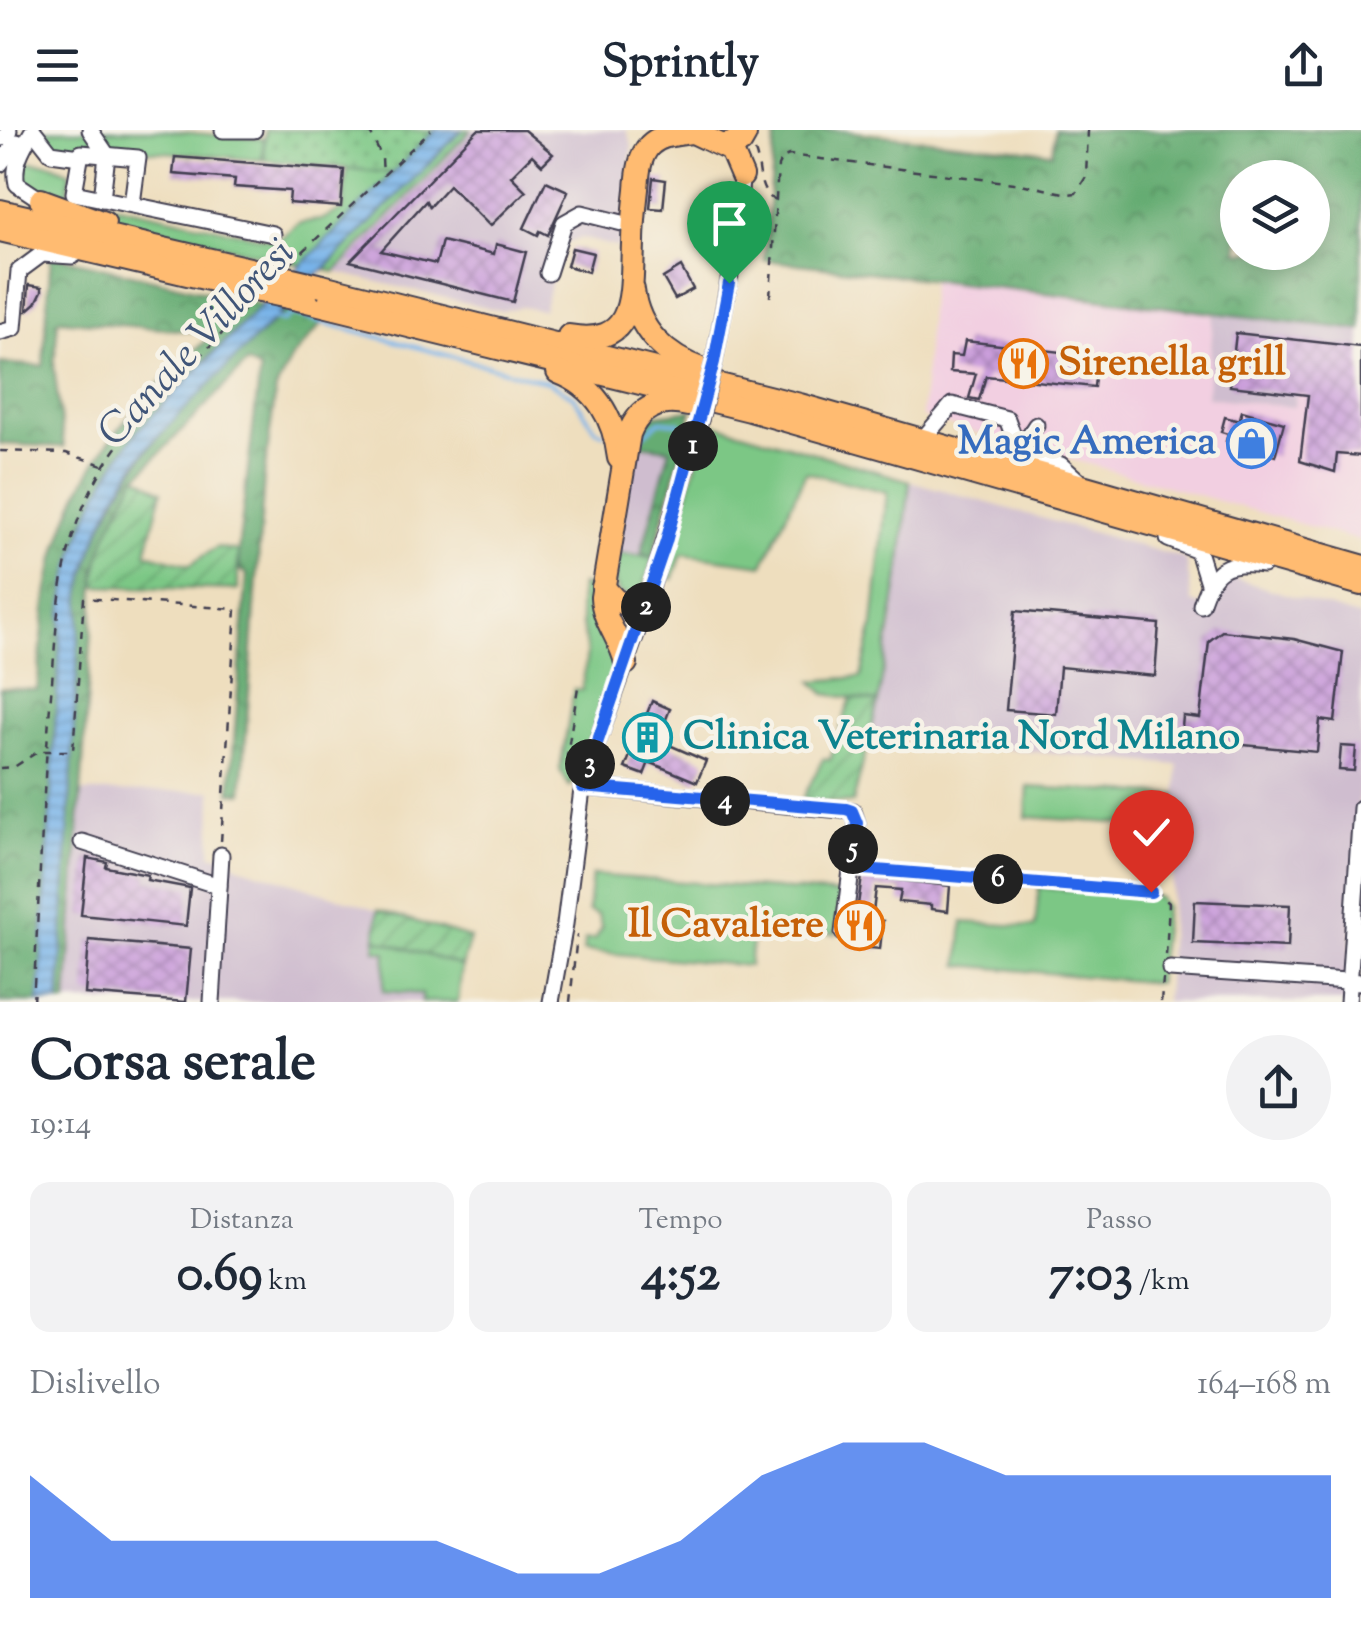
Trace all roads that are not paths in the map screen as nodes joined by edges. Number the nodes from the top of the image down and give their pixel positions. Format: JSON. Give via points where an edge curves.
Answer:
{"nodes":[{"id":1,"x":9,"y":130,"type":"edge"},
{"id":2,"x":24,"y":130,"type":"edge"},
{"id":3,"x":34,"y":130,"type":"edge"},
{"id":4,"x":90,"y":130,"type":"edge"},
{"id":5,"x":223,"y":130,"type":"edge"},
{"id":6,"x":254,"y":130,"type":"edge"},
{"id":7,"x":696,"y":131,"type":"edge"},
{"id":8,"x":0,"y":138,"type":"edge"},
{"id":9,"x":740,"y":138,"type":"edge"},
{"id":10,"x":106,"y":155,"type":"junction"},
{"id":11,"x":19,"y":156,"type":"junction"},
{"id":12,"x":79,"y":163,"type":"junction"},
{"id":13,"x":0,"y":164,"type":"edge"},
{"id":14,"x":742,"y":176,"type":"joint"},
{"id":15,"x":0,"y":187,"type":"edge"},
{"id":16,"x":102,"y":198,"type":"junction"},
{"id":17,"x":41,"y":200,"type":"junction"},
{"id":18,"x":132,"y":204,"type":"junction"},
{"id":19,"x":0,"y":211,"type":"edge"},
{"id":20,"x":634,"y":226,"type":"junction"},
{"id":21,"x":0,"y":230,"type":"edge"},
{"id":22,"x":273,"y":234,"type":"dead end"},
{"id":23,"x":83,"y":249,"type":"junction"},
{"id":24,"x":548,"y":273,"type":"dead end"},
{"id":25,"x":632,"y":280,"type":"junction"},
{"id":26,"x":268,"y":283,"type":"junction"},
{"id":27,"x":0,"y":332,"type":"edge"},
{"id":28,"x":495,"y":337,"type":"junction"},
{"id":29,"x":800,"y":406,"type":"junction"},
{"id":30,"x":750,"y":410,"type":"junction"},
{"id":31,"x":1036,"y":425,"type":"dead end"},
{"id":32,"x":922,"y":440,"type":"junction"},
{"id":33,"x":1019,"y":451,"type":"junction"},
{"id":34,"x":620,"y":472,"type":"junction"},
{"id":35,"x":1082,"y":485,"type":"junction"},
{"id":36,"x":1149,"y":522,"type":"junction"},
{"id":37,"x":1288,"y":563,"type":"junction"},
{"id":38,"x":1361,"y":566,"type":"edge"},
{"id":39,"x":1208,"y":583,"type":"junction"},
{"id":40,"x":1361,"y":584,"type":"edge"},
{"id":41,"x":603,"y":588,"type":"junction"},
{"id":42,"x":1200,"y":605,"type":"dead end"},
{"id":43,"x":605,"y":615,"type":"junction"},
{"id":44,"x":643,"y":616,"type":"junction"},
{"id":45,"x":626,"y":663,"type":"junction"},
{"id":46,"x":582,"y":787,"type":"junction"},
{"id":47,"x":1361,"y":808,"type":"edge"},
{"id":48,"x":82,"y":842,"type":"dead end"},
{"id":49,"x":221,"y":856,"type":"road end"},
{"id":50,"x":219,"y":886,"type":"junction"},
{"id":51,"x":843,"y":934,"type":"dead end"},
{"id":52,"x":1170,"y":969,"type":"road end"},
{"id":53,"x":1356,"y":982,"type":"edge"},
{"id":54,"x":212,"y":1002,"type":"edge"},
{"id":55,"x":548,"y":1002,"type":"edge"},
{"id":56,"x":1348,"y":1002,"type":"edge"}],
"edges":[{"from":1,"to":8,"type":"street"},
{"from":2,"to":13,"type":"street"},
{"from":3,"to":11,"type":"street"},
{"from":3,"to":12,"type":"street","via":[[51,153]]},
{"from":4,"to":10,"type":"street"},
{"from":5,"to":6,"type":"street"},
{"from":7,"to":9,"type":"highway"},
{"from":7,"to":20,"type":"highway","via":[[661,138],[645,152]]},
{"from":9,"to":14,"type":"highway","via":[[735,154]]},
{"from":10,"to":12,"type":"street","via":[[81,152]]},
{"from":10,"to":16,"type":"street"},
{"from":10,"to":18,"type":"street","via":[[138,158]]},
{"from":11,"to":12,"type":"street"},
{"from":11,"to":17,"type":"street","via":[[17,184]]},
{"from":12,"to":16,"type":"street","via":[[74,193]]},
{"from":14,"to":44,"type":"street","bridge":true,"via":[[714,362]]},
{"from":15,"to":17,"type":"street"},
{"from":16,"to":18,"type":"street"},
{"from":17,"to":26,"type":"highway"},
{"from":18,"to":22,"type":"street"},
{"from":19,"to":26,"type":"highway"},
{"from":20,"to":24,"type":"street","via":[[582,213],[564,223]]},
{"from":20,"to":25,"type":"highway"},
{"from":21,"to":23,"type":"highway"},
{"from":23,"to":26,"type":"highway"},
{"from":23,"to":27,"type":"street","via":[[72,256],[42,254],[19,271],[14,328]]},
{"from":25,"to":28,"type":"highway","via":[[628,310],[607,335],[532,327]]},
{"from":25,"to":29,"type":"highway","via":[[644,326],[674,356]]},
{"from":26,"to":28,"type":"highway","bridge":true},
{"from":28,"to":29,"type":"highway"},
{"from":28,"to":30,"type":"highway"},
{"from":28,"to":34,"type":"highway","via":[[506,357],[572,378],[595,396],[613,426]]},
{"from":29,"to":32,"type":"highway"},
{"from":30,"to":34,"type":"highway","via":[[740,418],[678,403],[649,407],[632,424]]},
{"from":30,"to":36,"type":"highway"},
{"from":31,"to":33,"type":"street"},
{"from":32,"to":33,"type":"street","via":[[952,405],[1007,419]]},
{"from":32,"to":35,"type":"highway"},
{"from":33,"to":35,"type":"street","via":[[1060,465]]},
{"from":34,"to":41,"type":"highway"},
{"from":35,"to":38,"type":"highway"},
{"from":36,"to":37,"type":"highway"},
{"from":36,"to":39,"type":"street","via":[[1156,534],[1198,551]]},
{"from":37,"to":39,"type":"street","via":[[1278,570],[1239,562]]},
{"from":37,"to":40,"type":"highway"},
{"from":39,"to":42,"type":"street"},
{"from":41,"to":43,"type":"highway"},
{"from":41,"to":44,"type":"highway"},
{"from":43,"to":44,"type":"highway","via":[[622,623]]},
{"from":43,"to":45,"type":"highway"},
{"from":44,"to":45,"type":"street"},
{"from":45,"to":46,"type":"street"},
{"from":46,"to":51,"type":"street","via":[[852,811],[857,823]]},
{"from":46,"to":55,"type":"street","via":[[572,924]]},
{"from":47,"to":53,"type":"street"},
{"from":48,"to":50,"type":"street"},
{"from":49,"to":50,"type":"street"},
{"from":50,"to":54,"type":"street"},
{"from":52,"to":53,"type":"street"},
{"from":53,"to":56,"type":"street"}]}
